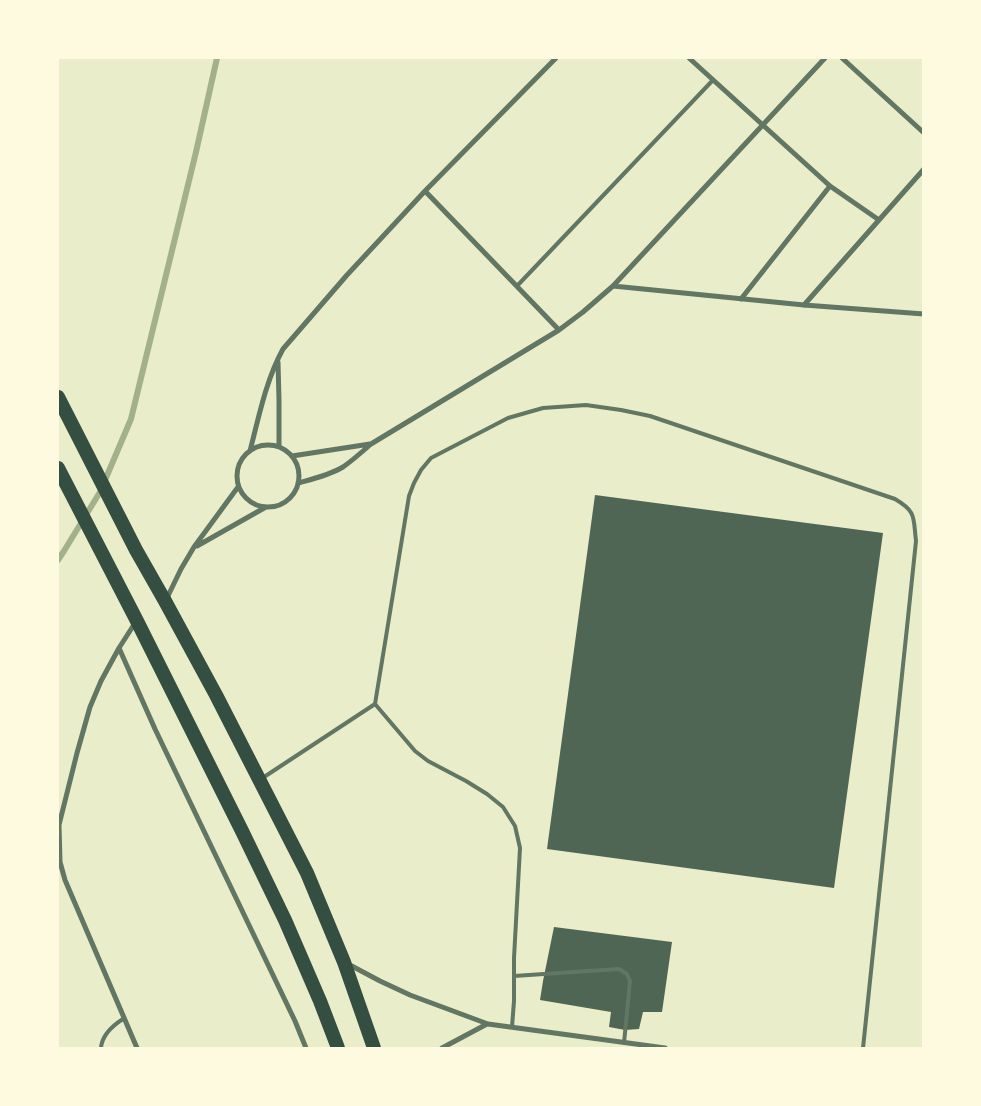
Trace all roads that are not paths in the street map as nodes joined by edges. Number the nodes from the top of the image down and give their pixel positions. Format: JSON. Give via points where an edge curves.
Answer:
{"nodes":[{"id":1,"x":556,"y":58,"type":"edge"},
{"id":2,"x":689,"y":58,"type":"edge"},
{"id":3,"x":825,"y":58,"type":"edge"},
{"id":4,"x":842,"y":58,"type":"edge"},
{"id":5,"x":713,"y":80,"type":"junction"},
{"id":6,"x":762,"y":126,"type":"junction"},
{"id":7,"x":924,"y":133,"type":"edge"},
{"id":8,"x":924,"y":169,"type":"edge"},
{"id":9,"x":830,"y":186,"type":"junction"},
{"id":10,"x":425,"y":191,"type":"junction"},
{"id":11,"x":879,"y":220,"type":"junction"},
{"id":12,"x":517,"y":286,"type":"junction"},
{"id":13,"x":613,"y":286,"type":"junction"},
{"id":14,"x":741,"y":299,"type":"junction"},
{"id":15,"x":804,"y":305,"type":"junction"},
{"id":16,"x":924,"y":314,"type":"edge"},
{"id":17,"x":559,"y":330,"type":"junction"},
{"id":18,"x":278,"y":359,"type":"junction"},
{"id":19,"x":58,"y":399,"type":"edge"},
{"id":20,"x":371,"y":444,"type":"junction"},
{"id":21,"x":278,"y":447,"type":"junction"},
{"id":22,"x":250,"y":451,"type":"junction"},
{"id":23,"x":292,"y":456,"type":"junction"},
{"id":24,"x":58,"y":468,"type":"edge"},
{"id":25,"x":298,"y":484,"type":"junction"},
{"id":26,"x":238,"y":487,"type":"junction"},
{"id":27,"x":266,"y":507,"type":"junction"},
{"id":28,"x":194,"y":548,"type":"junction"},
{"id":29,"x":165,"y":601,"type":"junction"},
{"id":30,"x":137,"y":621,"type":"junction"},
{"id":31,"x":119,"y":648,"type":"junction"},
{"id":32,"x":375,"y":704,"type":"junction"},
{"id":33,"x":259,"y":780,"type":"junction"},
{"id":34,"x":344,"y":962,"type":"junction"},
{"id":35,"x":514,"y":976,"type":"junction"},
{"id":36,"x":123,"y":1018,"type":"junction"},
{"id":37,"x":488,"y":1024,"type":"junction"},
{"id":38,"x":512,"y":1027,"type":"junction"},
{"id":39,"x":624,"y":1043,"type":"junction"},
{"id":40,"x":101,"y":1048,"type":"edge"},
{"id":41,"x":137,"y":1048,"type":"edge"},
{"id":42,"x":306,"y":1048,"type":"edge"},
{"id":43,"x":338,"y":1048,"type":"edge"},
{"id":44,"x":374,"y":1048,"type":"edge"},
{"id":45,"x":442,"y":1048,"type":"edge"},
{"id":46,"x":665,"y":1048,"type":"edge"},
{"id":47,"x":864,"y":1048,"type":"edge"}],
"edges":[{"from":1,"to":10,"type":"street"},
{"from":2,"to":5,"type":"street"},
{"from":3,"to":6,"type":"street"},
{"from":4,"to":7,"type":"street"},
{"from":5,"to":6,"type":"street"},
{"from":5,"to":12,"type":"lane"},
{"from":6,"to":9,"type":"street"},
{"from":6,"to":13,"type":"street"},
{"from":8,"to":11,"type":"street"},
{"from":9,"to":11,"type":"street"},
{"from":9,"to":14,"type":"street"},
{"from":10,"to":12,"type":"street"},
{"from":10,"to":18,"type":"street","via":[[347,275]]},
{"from":11,"to":15,"type":"street"},
{"from":12,"to":17,"type":"street"},
{"from":13,"to":14,"type":"street"},
{"from":13,"to":17,"type":"street"},
{"from":14,"to":15,"type":"street"},
{"from":15,"to":16,"type":"street"},
{"from":17,"to":20,"type":"street"},
{"from":18,"to":21,"type":"street"},
{"from":18,"to":22,"type":"street"},
{"from":19,"to":29,"type":"highway"},
{"from":20,"to":23,"type":"street"},
{"from":20,"to":25,"type":"street","via":[[342,468]]},
{"from":21,"to":22,"type":"street","via":[[259,446]]},
{"from":21,"to":23,"type":"street"},
{"from":22,"to":26,"type":"street","via":[[238,467]]},
{"from":23,"to":25,"type":"street","via":[[297,464]]},
{"from":24,"to":30,"type":"highway"},
{"from":25,"to":27,"type":"street","via":[[286,501]]},
{"from":26,"to":27,"type":"street","via":[[250,502]]},
{"from":26,"to":28,"type":"street"},
{"from":27,"to":28,"type":"street"},
{"from":28,"to":29,"type":"street"},
{"from":29,"to":33,"type":"highway"},
{"from":30,"to":31,"type":"street"},
{"from":30,"to":43,"type":"highway","via":[[285,920]]},
{"from":31,"to":36,"type":"street","via":[[90,707],[59,825],[60,862],[65,880]]},
{"from":31,"to":42,"type":"street"},
{"from":32,"to":33,"type":"lane"},
{"from":32,"to":35,"type":"lane","via":[[415,751],[487,794],[503,807],[515,826],[520,848]]},
{"from":32,"to":47,"type":"lane","via":[[409,496],[420,470],[431,458],[508,418],[542,408],[586,405],[650,416],[895,499],[906,506],[913,513],[916,541]]},
{"from":33,"to":34,"type":"highway","via":[[307,873]]},
{"from":34,"to":37,"type":"street","via":[[410,995]]},
{"from":34,"to":44,"type":"highway"},
{"from":35,"to":38,"type":"lane"},
{"from":35,"to":39,"type":"lane","via":[[619,969],[627,974],[630,981]]},
{"from":36,"to":40,"type":"lane","via":[[111,1027]]},
{"from":36,"to":41,"type":"street"},
{"from":37,"to":38,"type":"street"},
{"from":37,"to":45,"type":"street"},
{"from":38,"to":39,"type":"street"},
{"from":39,"to":46,"type":"street"}]}
